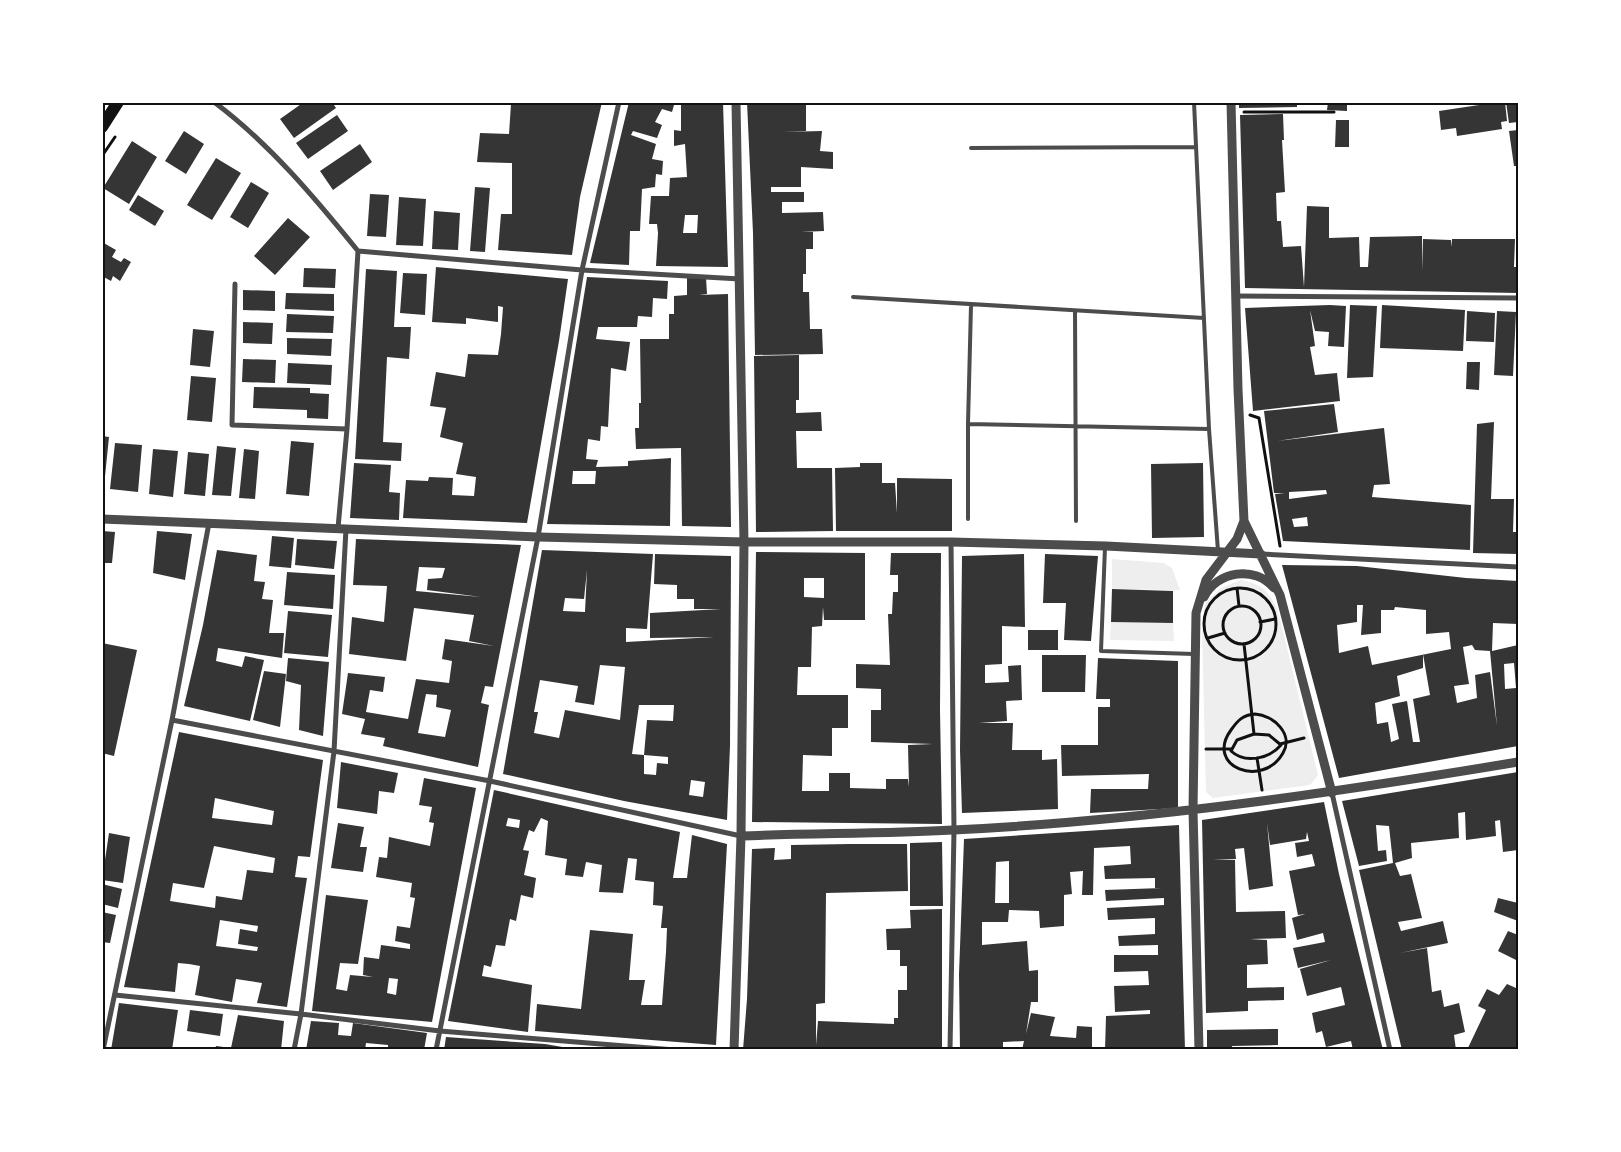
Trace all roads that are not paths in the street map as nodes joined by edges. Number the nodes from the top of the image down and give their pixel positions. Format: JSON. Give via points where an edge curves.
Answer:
{"nodes":[{"id":1,"x":118,"y":102,"type":"edge"},
{"id":2,"x":214,"y":102,"type":"edge"},
{"id":3,"x":620,"y":102,"type":"edge"},
{"id":4,"x":736,"y":102,"type":"edge"},
{"id":5,"x":1194,"y":102,"type":"edge"},
{"id":6,"x":1231,"y":107,"type":"edge"},
{"id":7,"x":102,"y":127,"type":"edge"},
{"id":8,"x":1196,"y":147,"type":"junction"},
{"id":9,"x":971,"y":148,"type":"dead end"},
{"id":10,"x":358,"y":250,"type":"junction"},
{"id":11,"x":582,"y":270,"type":"junction"},
{"id":12,"x":740,"y":278,"type":"junction"},
{"id":13,"x":235,"y":284,"type":"dead end"},
{"id":14,"x":1235,"y":296,"type":"junction"},
{"id":15,"x":853,"y":297,"type":"dead end"},
{"id":16,"x":1518,"y":298,"type":"edge"},
{"id":17,"x":972,"y":305,"type":"junction"},
{"id":18,"x":1075,"y":310,"type":"junction"},
{"id":19,"x":1204,"y":318,"type":"junction"},
{"id":20,"x":968,"y":424,"type":"junction"},
{"id":21,"x":1076,"y":426,"type":"junction"},
{"id":22,"x":1209,"y":429,"type":"junction"},
{"id":23,"x":347,"y":430,"type":"junction"},
{"id":24,"x":968,"y":519,"type":"dead end"},
{"id":25,"x":102,"y":520,"type":"edge"},
{"id":26,"x":1076,"y":521,"type":"dead end"},
{"id":27,"x":1244,"y":521,"type":"junction"},
{"id":28,"x":209,"y":523,"type":"junction"},
{"id":29,"x":342,"y":529,"type":"junction"},
{"id":30,"x":538,"y":537,"type":"junction"},
{"id":31,"x":744,"y":542,"type":"junction"},
{"id":32,"x":951,"y":542,"type":"junction"},
{"id":33,"x":1106,"y":546,"type":"junction"},
{"id":34,"x":1223,"y":552,"type":"junction"},
{"id":35,"x":1261,"y":554,"type":"junction"},
{"id":36,"x":1518,"y":567,"type":"edge"},
{"id":37,"x":1280,"y":595,"type":"junction"},
{"id":38,"x":1196,"y":613,"type":"junction"},
{"id":39,"x":1194,"y":654,"type":"junction"},
{"id":40,"x":172,"y":720,"type":"junction"},
{"id":41,"x":334,"y":751,"type":"junction"},
{"id":42,"x":1518,"y":762,"type":"edge"},
{"id":43,"x":490,"y":781,"type":"junction"},
{"id":44,"x":1332,"y":793,"type":"junction"},
{"id":45,"x":1193,"y":810,"type":"junction"},
{"id":46,"x":954,"y":830,"type":"junction"},
{"id":47,"x":741,"y":836,"type":"junction"},
{"id":48,"x":115,"y":995,"type":"junction"},
{"id":49,"x":301,"y":1014,"type":"junction"},
{"id":50,"x":440,"y":1031,"type":"junction"},
{"id":51,"x":103,"y":1050,"type":"edge"},
{"id":52,"x":294,"y":1050,"type":"edge"},
{"id":53,"x":436,"y":1050,"type":"edge"},
{"id":54,"x":674,"y":1050,"type":"edge"},
{"id":55,"x":734,"y":1050,"type":"edge"},
{"id":56,"x":950,"y":1050,"type":"edge"},
{"id":57,"x":1199,"y":1050,"type":"edge"},
{"id":58,"x":1390,"y":1050,"type":"edge"}],
"edges":[{"from":1,"to":7,"type":"main road"},
{"from":2,"to":10,"type":"street","via":[[292,175]]},
{"from":3,"to":11,"type":"street"},
{"from":4,"to":12,"type":"street"},
{"from":5,"to":8,"type":"lane"},
{"from":6,"to":14,"type":"street"},
{"from":8,"to":9,"type":"lane"},
{"from":8,"to":19,"type":"lane"},
{"from":10,"to":11,"type":"street"},
{"from":10,"to":23,"type":"street"},
{"from":11,"to":12,"type":"street"},
{"from":11,"to":30,"type":"street"},
{"from":12,"to":31,"type":"street"},
{"from":13,"to":23,"type":"street","via":[[232,425]]},
{"from":14,"to":16,"type":"street"},
{"from":14,"to":27,"type":"street"},
{"from":15,"to":17,"type":"lane"},
{"from":17,"to":18,"type":"lane"},
{"from":17,"to":20,"type":"lane"},
{"from":18,"to":19,"type":"lane"},
{"from":18,"to":21,"type":"lane"},
{"from":19,"to":22,"type":"lane"},
{"from":20,"to":21,"type":"lane"},
{"from":20,"to":24,"type":"lane"},
{"from":21,"to":22,"type":"lane"},
{"from":21,"to":26,"type":"lane"},
{"from":22,"to":34,"type":"lane"},
{"from":23,"to":29,"type":"street"},
{"from":25,"to":28,"type":"street"},
{"from":27,"to":34,"type":"street"},
{"from":27,"to":35,"type":"street"},
{"from":28,"to":29,"type":"street"},
{"from":28,"to":40,"type":"street"},
{"from":29,"to":30,"type":"street"},
{"from":29,"to":41,"type":"street"},
{"from":30,"to":31,"type":"street"},
{"from":30,"to":43,"type":"street"},
{"from":31,"to":32,"type":"street"},
{"from":31,"to":47,"type":"street"},
{"from":32,"to":33,"type":"street"},
{"from":32,"to":46,"type":"street"},
{"from":33,"to":34,"type":"street"},
{"from":33,"to":39,"type":"lane","via":[[1101,651]]},
{"from":34,"to":35,"type":"street"},
{"from":34,"to":38,"type":"street","via":[[1206,580]]},
{"from":35,"to":36,"type":"street"},
{"from":35,"to":37,"type":"street"},
{"from":37,"to":38,"type":"street","via":[[1268,580],[1251,573],[1233,574],[1216,582],[1206,592]]},
{"from":37,"to":44,"type":"street"},
{"from":38,"to":39,"type":"street"},
{"from":39,"to":45,"type":"street"},
{"from":40,"to":41,"type":"street"},
{"from":40,"to":48,"type":"street"},
{"from":41,"to":43,"type":"street"},
{"from":41,"to":49,"type":"street"},
{"from":42,"to":44,"type":"street"},
{"from":43,"to":47,"type":"street"},
{"from":43,"to":50,"type":"street"},
{"from":44,"to":45,"type":"street"},
{"from":44,"to":58,"type":"street"},
{"from":45,"to":46,"type":"street"},
{"from":45,"to":57,"type":"street"},
{"from":46,"to":47,"type":"street"},
{"from":46,"to":56,"type":"street"},
{"from":47,"to":55,"type":"street"},
{"from":48,"to":49,"type":"street"},
{"from":48,"to":51,"type":"street"},
{"from":49,"to":50,"type":"street"},
{"from":49,"to":52,"type":"street"},
{"from":50,"to":53,"type":"street"},
{"from":50,"to":54,"type":"street"}]}
